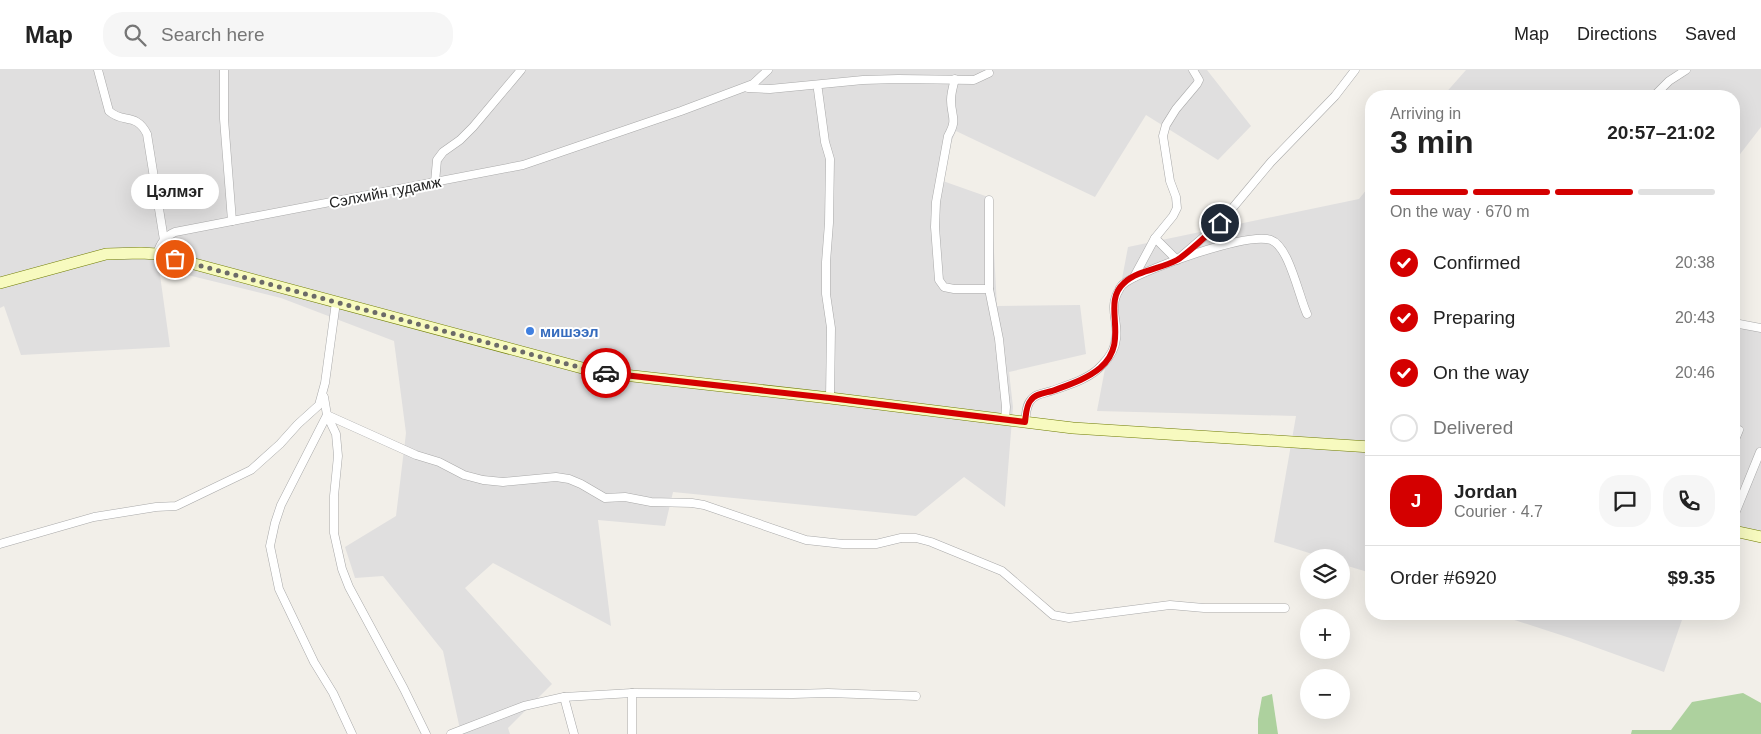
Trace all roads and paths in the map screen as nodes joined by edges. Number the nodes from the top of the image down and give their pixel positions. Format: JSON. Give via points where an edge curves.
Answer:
{"nodes":[{"id":1,"x":98,"y":70,"type":"edge"},
{"id":2,"x":224,"y":70,"type":"edge"},
{"id":3,"x":521,"y":70,"type":"edge"},
{"id":4,"x":768,"y":70,"type":"edge"},
{"id":5,"x":1193,"y":70,"type":"edge"},
{"id":6,"x":1355,"y":70,"type":"edge"},
{"id":7,"x":1686,"y":70,"type":"edge"},
{"id":8,"x":989,"y":73,"type":"dead end"},
{"id":9,"x":955,"y":80,"type":"junction"},
{"id":10,"x":744,"y":88,"type":"junction"},
{"id":11,"x":818,"y":90,"type":"dead end"},
{"id":12,"x":1660,"y":90,"type":"edge"},
{"id":13,"x":436,"y":182,"type":"junction"},
{"id":14,"x":988,"y":200,"type":"dead end"},
{"id":15,"x":232,"y":221,"type":"junction"},
{"id":16,"x":1155,"y":238,"type":"junction"},
{"id":17,"x":164,"y":240,"type":"junction"},
{"id":18,"x":158,"y":254,"type":"junction"},
{"id":19,"x":1177,"y":260,"type":"junction"},
{"id":20,"x":1134,"y":277,"type":"junction"},
{"id":21,"x":0,"y":283,"type":"edge"},
{"id":22,"x":989,"y":289,"type":"junction"},
{"id":23,"x":336,"y":302,"type":"junction"},
{"id":24,"x":1307,"y":314,"type":"dead end"},
{"id":25,"x":1740,"y":325,"type":"edge"},
{"id":26,"x":1761,"y":328,"type":"edge"},
{"id":27,"x":325,"y":383,"type":"junction"},
{"id":28,"x":830,"y":398,"type":"junction"},
{"id":29,"x":327,"y":415,"type":"junction"},
{"id":30,"x":1005,"y":420,"type":"junction"},
{"id":31,"x":1025,"y":422,"type":"junction"},
{"id":32,"x":1365,"y":447,"type":"edge"},
{"id":33,"x":1760,"y":452,"type":"dead end"},
{"id":34,"x":1740,"y":501,"type":"edge"},
{"id":35,"x":1740,"y":532,"type":"edge"},
{"id":36,"x":1761,"y":537,"type":"edge"},
{"id":37,"x":0,"y":544,"type":"edge"},
{"id":38,"x":1285,"y":608,"type":"dead end"},
{"id":39,"x":632,"y":693,"type":"junction"},
{"id":40,"x":916,"y":696,"type":"dead end"},
{"id":41,"x":564,"y":697,"type":"junction"},
{"id":42,"x":352,"y":734,"type":"edge"},
{"id":43,"x":426,"y":734,"type":"edge"},
{"id":44,"x":452,"y":734,"type":"edge"},
{"id":45,"x":574,"y":734,"type":"edge"},
{"id":46,"x":632,"y":734,"type":"edge"}],
"edges":[{"from":1,"to":17,"type":"street","via":[[109,111],[114,116],[134,120],[147,134]]},
{"from":2,"to":15,"type":"street","via":[[224,119]]},
{"from":3,"to":13,"type":"street","via":[[473,127],[443,152],[437,160]]},
{"from":4,"to":10,"type":"street","name":"Сэлхийн гудамж"},
{"from":5,"to":16,"type":"street","via":[[1198,84],[1176,109],[1163,136],[1176,208]]},
{"from":6,"to":19,"type":"street","via":[[1220,223]]},
{"from":7,"to":12,"type":"street"},
{"from":8,"to":9,"type":"street","via":[[974,80]]},
{"from":9,"to":10,"type":"street","via":[[862,80],[770,90]]},
{"from":9,"to":22,"type":"street","via":[[951,96],[953,127],[948,136],[936,202],[939,280],[944,286],[954,288]]},
{"from":10,"to":13,"type":"street","name":"Сэлхийн гудамж","via":[[523,165]]},
{"from":11,"to":28,"type":"street","via":[[830,159],[826,294],[831,328]]},
{"from":13,"to":15,"type":"street","name":"Сэлхийн гудамж"},
{"from":14,"to":22,"type":"street"},
{"from":15,"to":17,"type":"street","name":"Сэлхийн гудамж","via":[[175,232]]},
{"from":16,"to":19,"type":"street"},
{"from":16,"to":20,"type":"street"},
{"from":17,"to":18,"type":"street"},
{"from":18,"to":21,"type":"main road","via":[[106,254]]},
{"from":18,"to":23,"type":"main road"},
{"from":19,"to":20,"type":"street"},
{"from":19,"to":24,"type":"street","via":[[1238,242],[1272,240],[1287,258]]},
{"from":20,"to":31,"type":"street","via":[[1124,283],[1114,301],[1116,339],[1110,356],[1100,367],[1079,380],[1035,396],[1028,404]]},
{"from":22,"to":30,"type":"street","via":[[999,339]]},
{"from":23,"to":27,"type":"street"},
{"from":23,"to":28,"type":"main road","via":[[597,372]]},
{"from":25,"to":26,"type":"street"},
{"from":27,"to":29,"type":"street"},
{"from":27,"to":37,"type":"street","via":[[320,405],[251,470],[176,506],[94,517]]},
{"from":28,"to":30,"type":"main road"},
{"from":29,"to":38,"type":"street","via":[[464,475],[483,480],[569,478],[605,498],[704,505],[806,540],[876,544],[916,538],[931,542],[1002,571],[1053,615],[1060,617],[1170,605]]},
{"from":29,"to":42,"type":"street","via":[[281,505],[270,546],[279,588]]},
{"from":29,"to":43,"type":"street","via":[[336,434],[334,533],[342,569]]},
{"from":30,"to":31,"type":"main road"},
{"from":31,"to":32,"type":"main road","via":[[1072,428]]},
{"from":33,"to":34,"type":"street"},
{"from":35,"to":36,"type":"main road"},
{"from":39,"to":40,"type":"street"},
{"from":39,"to":41,"type":"street"},
{"from":39,"to":46,"type":"street"},
{"from":41,"to":44,"type":"street","via":[[524,706]]},
{"from":41,"to":45,"type":"street"}]}
